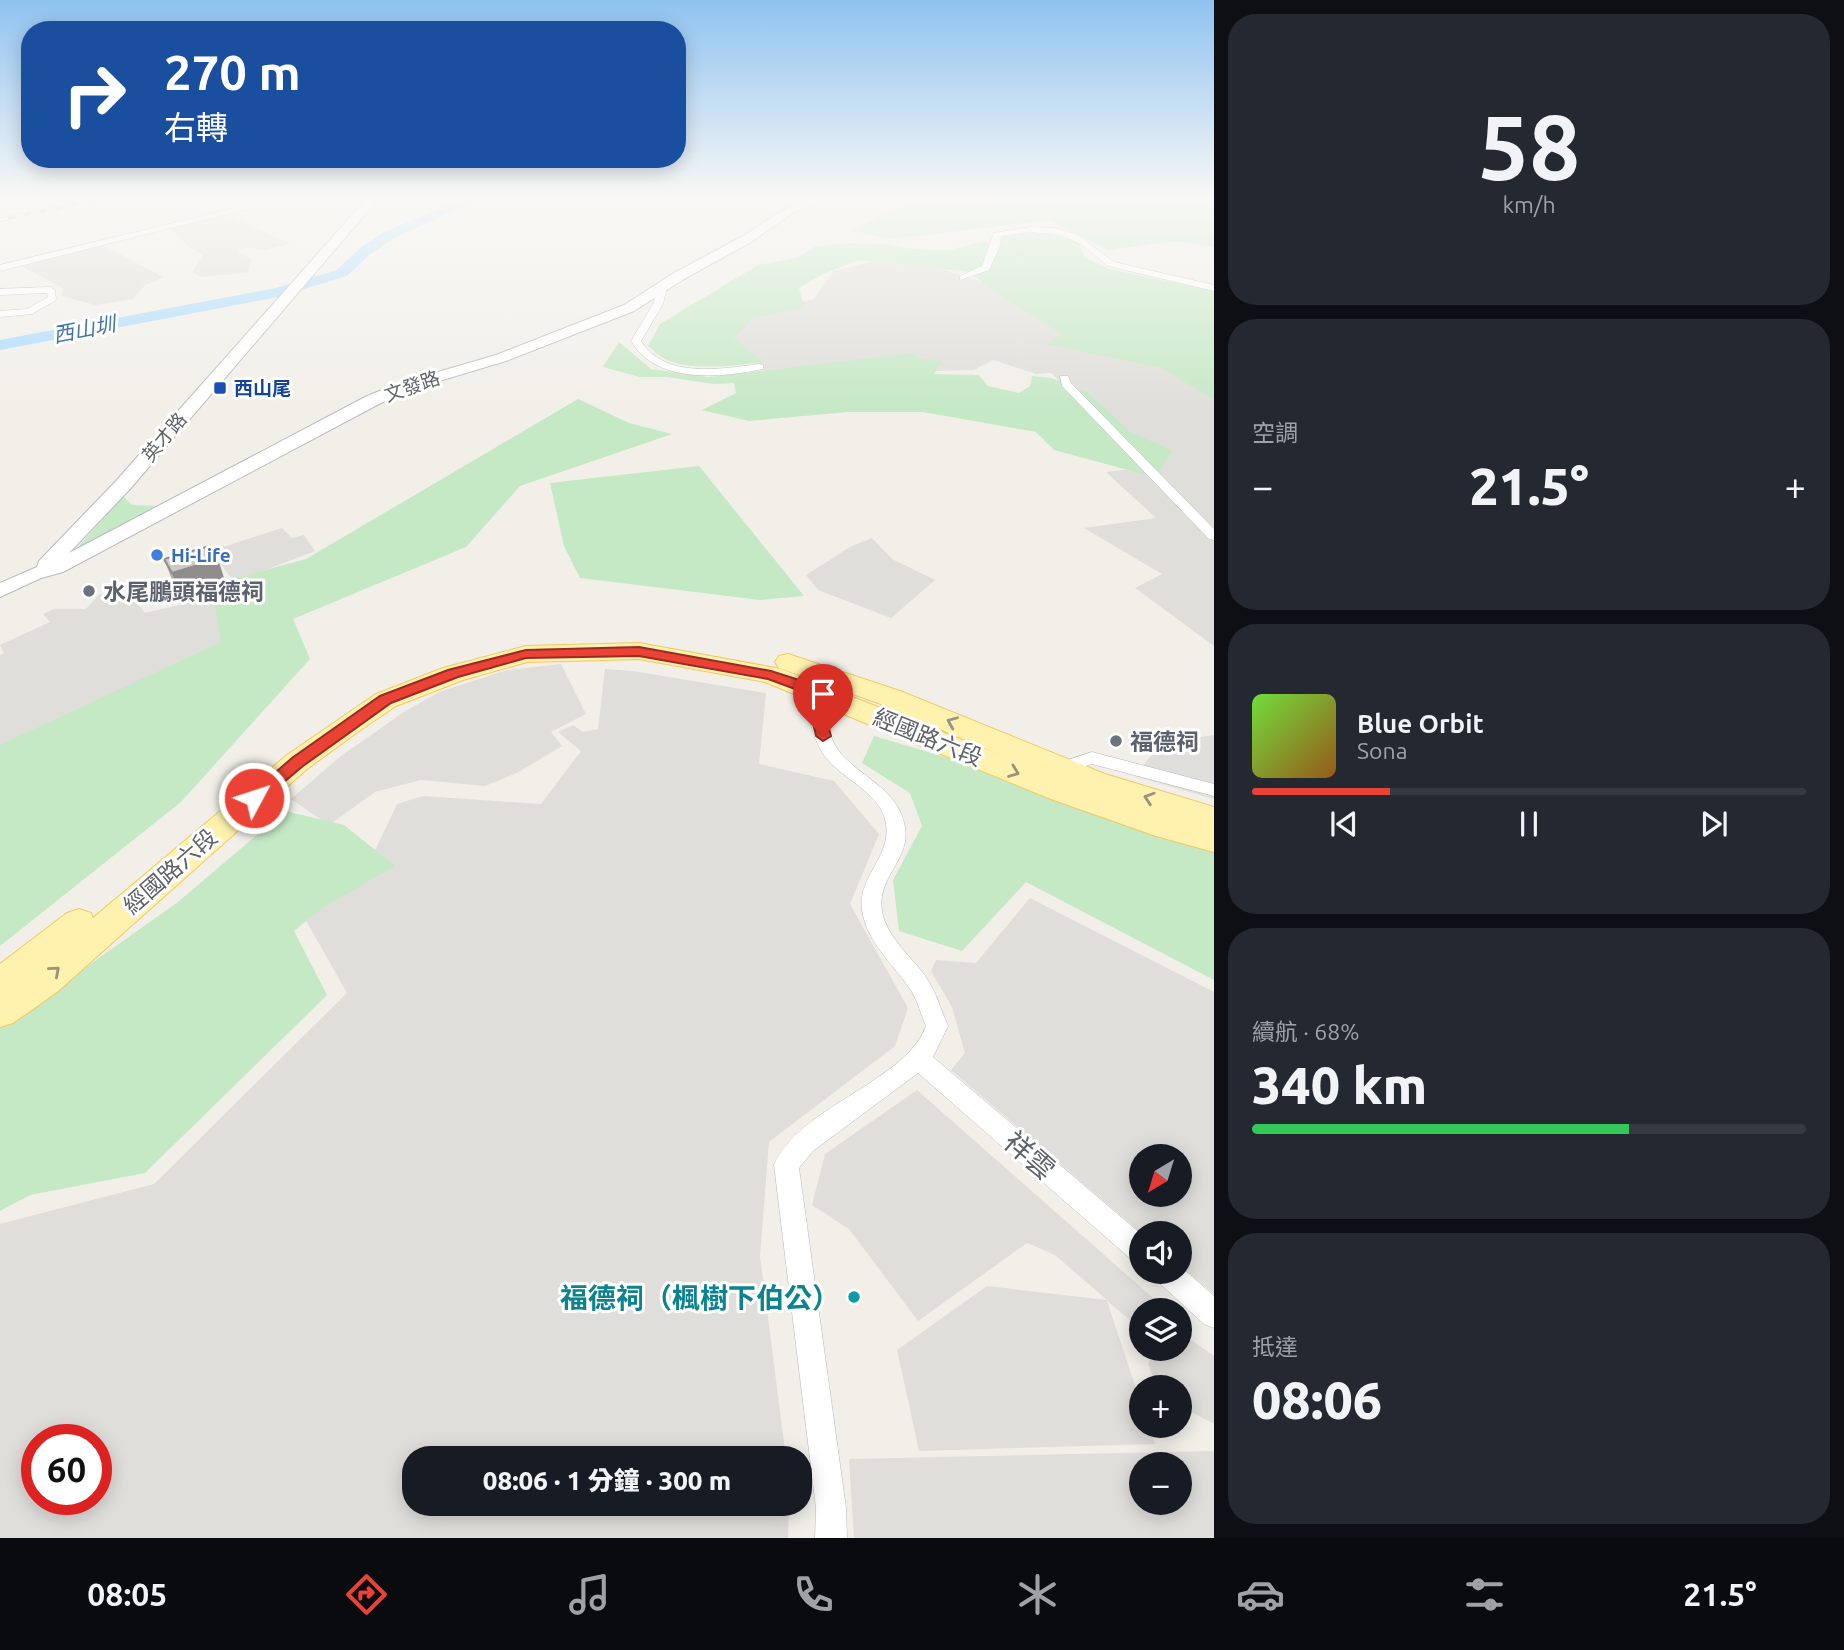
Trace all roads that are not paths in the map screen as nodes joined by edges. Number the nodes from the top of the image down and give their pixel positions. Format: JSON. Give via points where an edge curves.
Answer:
{"nodes":[{"id":1,"x":309,"y":269,"type":"edge"},
{"id":2,"x":694,"y":269,"type":"edge"},
{"id":3,"x":984,"y":269,"type":"edge"},
{"id":4,"x":1131,"y":269,"type":"edge"},
{"id":5,"x":963,"y":278,"type":"dead end"},
{"id":6,"x":663,"y":286,"type":"junction"},
{"id":7,"x":1214,"y":288,"type":"edge"},
{"id":8,"x":0,"y":292,"type":"edge"},
{"id":9,"x":0,"y":314,"type":"edge"},
{"id":10,"x":759,"y":367,"type":"dead end"},
{"id":11,"x":1064,"y":378,"type":"dead end"},
{"id":12,"x":133,"y":496,"type":"junction"},
{"id":13,"x":180,"y":503,"type":"junction"},
{"id":14,"x":1214,"y":536,"type":"edge"},
{"id":15,"x":34,"y":574,"type":"junction"},
{"id":16,"x":0,"y":591,"type":"edge"},
{"id":17,"x":818,"y":681,"type":"junction"},
{"id":18,"x":1055,"y":777,"type":"junction"},
{"id":19,"x":1214,"y":790,"type":"edge"},
{"id":20,"x":1214,"y":819,"type":"edge"},
{"id":21,"x":1214,"y":840,"type":"edge"},
{"id":22,"x":0,"y":985,"type":"edge"},
{"id":23,"x":0,"y":1011,"type":"edge"},
{"id":24,"x":919,"y":1059,"type":"junction"},
{"id":25,"x":1129,"y":1241,"type":"edge"},
{"id":26,"x":1180,"y":1284,"type":"edge"},
{"id":27,"x":1214,"y":1314,"type":"edge"},
{"id":28,"x":831,"y":1538,"type":"edge"}],
"edges":[{"from":1,"to":12,"type":"street","name":"英才路"},
{"from":2,"to":6,"type":"street","name":"文發路"},
{"from":3,"to":5,"type":"street"},
{"from":4,"to":7,"type":"street"},
{"from":6,"to":10,"type":"street","via":[[636,341],[640,352],[683,370],[725,372]]},
{"from":6,"to":13,"type":"street","name":"文發路","via":[[629,308],[501,358],[373,400]]},
{"from":8,"to":9,"type":"street","via":[[50,290],[53,298],[29,312]]},
{"from":11,"to":14,"type":"street"},
{"from":12,"to":13,"type":"street"},
{"from":12,"to":15,"type":"street","name":"英才路"},
{"from":13,"to":15,"type":"street","name":"文發路","via":[[56,568]]},
{"from":15,"to":16,"type":"street","name":"文發路"},
{"from":17,"to":18,"type":"main road","name":"經國路六段"},
{"from":17,"to":22,"type":"main road","name":"經國路六段","via":[[707,642],[617,634],[525,639],[440,662],[378,689],[310,729]]},
{"from":23,"to":17,"type":"main road","name":"經國路六段","one_way":true,"via":[[44,981],[297,762],[386,699],[526,654],[587,651],[639,651]]},
{"from":17,"to":24,"type":"street","via":[[823,736],[832,754],[883,799],[898,832],[898,848],[873,883],[872,912],[888,948],[918,983],[937,1026]]},
{"from":18,"to":19,"type":"street","via":[[1092,758]]},
{"from":20,"to":18,"type":"main road","name":"經國路六段","one_way":true},
{"from":18,"to":21,"type":"main road","name":"經國路六段","via":[[1167,828]]},
{"from":24,"to":25,"type":"street","name":"祥雲"},
{"from":24,"to":28,"type":"street","via":[[804,1143],[786,1165],[831,1508]]},
{"from":26,"to":27,"type":"street"}]}
